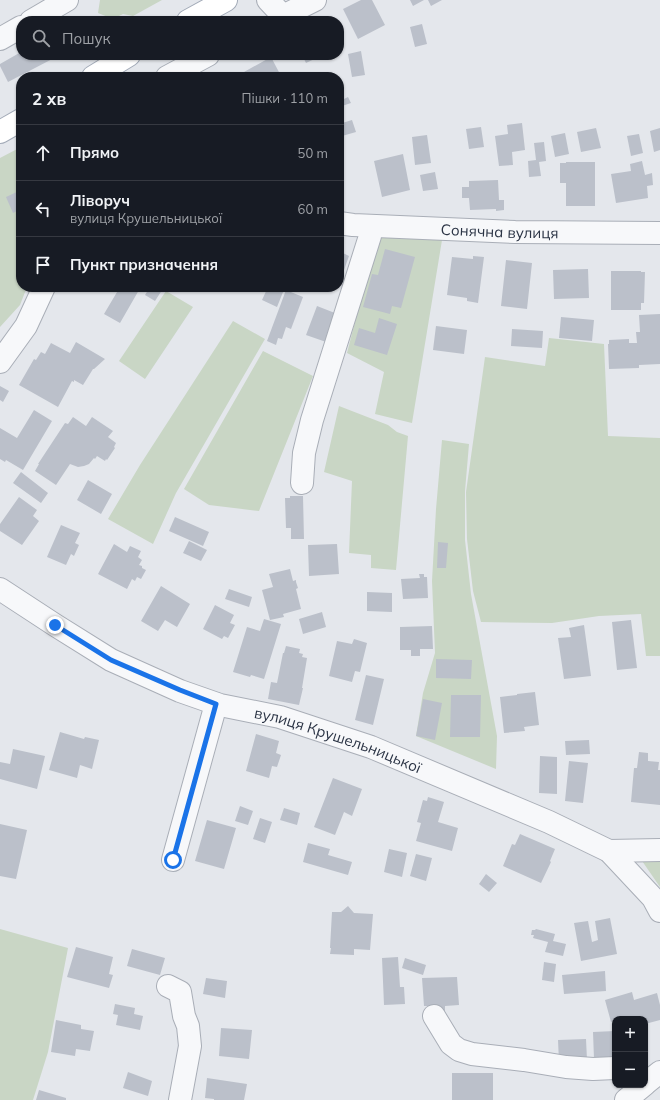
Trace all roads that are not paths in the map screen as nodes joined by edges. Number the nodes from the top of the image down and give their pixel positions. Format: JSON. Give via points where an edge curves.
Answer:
{"nodes":[{"id":1,"x":67,"y":0,"type":"edge"},
{"id":2,"x":226,"y":0,"type":"edge"},
{"id":3,"x":268,"y":0,"type":"edge"},
{"id":4,"x":315,"y":0,"type":"edge"},
{"id":5,"x":40,"y":16,"type":"edge"},
{"id":6,"x":197,"y":16,"type":"edge"},
{"id":7,"x":277,"y":16,"type":"edge"},
{"id":8,"x":282,"y":16,"type":"edge"},
{"id":9,"x":16,"y":30,"type":"edge"},
{"id":10,"x":0,"y":39,"type":"edge"},
{"id":11,"x":121,"y":60,"type":"edge"},
{"id":12,"x":199,"y":60,"type":"edge"},
{"id":13,"x":101,"y":72,"type":"edge"},
{"id":14,"x":176,"y":72,"type":"edge"},
{"id":15,"x":16,"y":123,"type":"edge"},
{"id":16,"x":0,"y":132,"type":"edge"},
{"id":17,"x":344,"y":224,"type":"edge"},
{"id":18,"x":371,"y":226,"type":"junction"},
{"id":19,"x":660,"y":233,"type":"edge"},
{"id":20,"x":42,"y":292,"type":"edge"},
{"id":21,"x":0,"y":362,"type":"edge"},
{"id":22,"x":302,"y":483,"type":"dead end"},
{"id":23,"x":0,"y":589,"type":"edge"},
{"id":24,"x":216,"y":704,"type":"junction"},
{"id":25,"x":660,"y":850,"type":"edge"},
{"id":26,"x":609,"y":851,"type":"junction"},
{"id":27,"x":173,"y":860,"type":"dead end"},
{"id":28,"x":660,"y":911,"type":"edge"},
{"id":29,"x":168,"y":986,"type":"dead end"},
{"id":30,"x":434,"y":1016,"type":"dead end"},
{"id":31,"x":660,"y":1066,"type":"edge"},
{"id":32,"x":648,"y":1067,"type":"edge"},
{"id":33,"x":612,"y":1068,"type":"edge"},
{"id":34,"x":660,"y":1072,"type":"edge"},
{"id":35,"x":648,"y":1082,"type":"edge"},
{"id":36,"x":641,"y":1088,"type":"edge"},
{"id":37,"x":180,"y":1100,"type":"edge"},
{"id":38,"x":626,"y":1100,"type":"edge"}],
"edges":[{"from":1,"to":5,"type":"street"},
{"from":2,"to":6,"type":"main road"},
{"from":3,"to":7,"type":"street"},
{"from":4,"to":8,"type":"street"},
{"from":9,"to":10,"type":"street"},
{"from":11,"to":13,"type":"main road"},
{"from":12,"to":14,"type":"street"},
{"from":15,"to":16,"type":"main road"},
{"from":17,"to":18,"type":"street","name":"Сонячна вулиця"},
{"from":18,"to":19,"type":"street","name":"Сонячна вулиця","via":[[515,232]]},
{"from":18,"to":22,"type":"street","via":[[312,420],[304,453]]},
{"from":20,"to":21,"type":"street","via":[[26,326]]},
{"from":23,"to":24,"type":"street","name":"вулиця Крушельницької","via":[[111,660]]},
{"from":24,"to":26,"type":"street","name":"вулиця Крушельницької","via":[[280,717],[370,747],[549,822]]},
{"from":24,"to":27,"type":"street"},
{"from":25,"to":26,"type":"street"},
{"from":26,"to":28,"type":"street","name":"вулиця Крушельницької","via":[[653,898]]},
{"from":29,"to":37,"type":"street","via":[[180,992],[188,1026],[190,1046]]},
{"from":30,"to":33,"type":"street","via":[[451,1044],[472,1054],[566,1067]]},
{"from":31,"to":32,"type":"street"},
{"from":34,"to":35,"type":"street"},
{"from":36,"to":38,"type":"street"}]}
